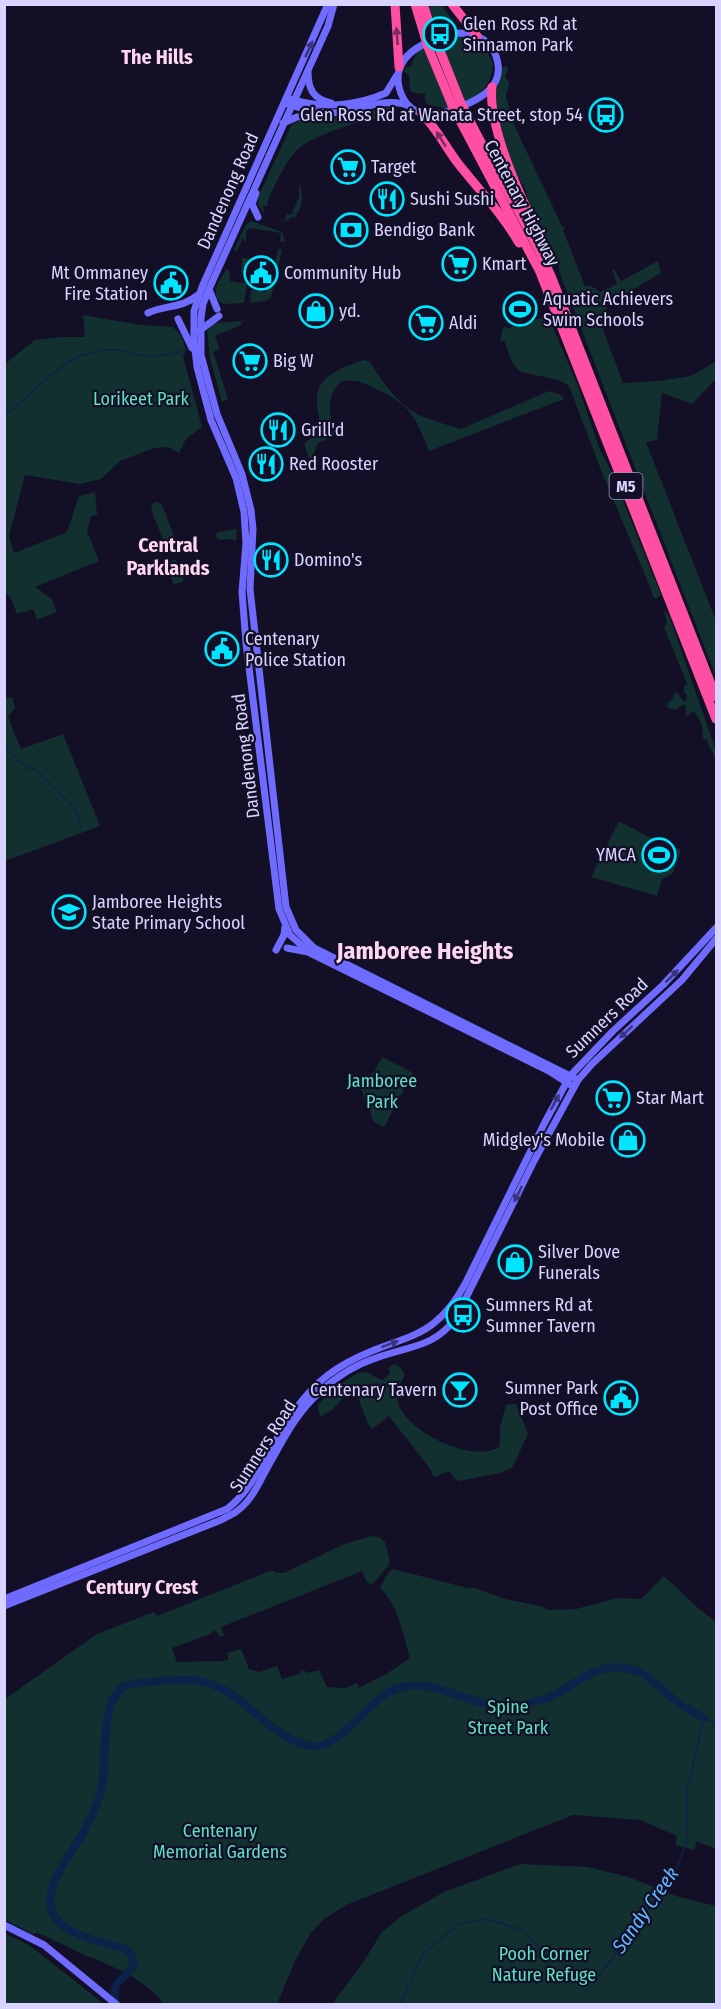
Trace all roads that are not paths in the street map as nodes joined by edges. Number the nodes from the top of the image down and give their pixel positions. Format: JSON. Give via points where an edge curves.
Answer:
{"nodes":[{"id":1,"x":328,"y":4,"type":"edge"},
{"id":2,"x":334,"y":4,"type":"edge"},
{"id":3,"x":395,"y":4,"type":"edge"},
{"id":4,"x":415,"y":4,"type":"edge"},
{"id":5,"x":423,"y":4,"type":"edge"},
{"id":6,"x":452,"y":4,"type":"edge"},
{"id":7,"x":477,"y":36,"type":"junction"},
{"id":8,"x":431,"y":40,"type":"junction"},
{"id":9,"x":308,"y":70,"type":"junction"},
{"id":10,"x":398,"y":70,"type":"junction"},
{"id":11,"x":492,"y":87,"type":"junction"},
{"id":12,"x":290,"y":101,"type":"junction"},
{"id":13,"x":342,"y":104,"type":"junction"},
{"id":14,"x":411,"y":108,"type":"junction"},
{"id":15,"x":459,"y":108,"type":"junction"},
{"id":16,"x":329,"y":113,"type":"junction"},
{"id":17,"x":422,"y":113,"type":"junction"},
{"id":18,"x":283,"y":123,"type":"junction"},
{"id":19,"x":256,"y":185,"type":"junction"},
{"id":20,"x":258,"y":217,"type":"dead end"},
{"id":21,"x":209,"y":289,"type":"junction"},
{"id":22,"x":198,"y":296,"type":"junction"},
{"id":23,"x":550,"y":296,"type":"junction"},
{"id":24,"x":148,"y":313,"type":"dead end"},
{"id":25,"x":178,"y":319,"type":"dead end"},
{"id":26,"x":568,"y":319,"type":"junction"},
{"id":27,"x":200,"y":331,"type":"junction"},
{"id":28,"x":195,"y":352,"type":"junction"},
{"id":29,"x":705,"y":668,"type":"junction"},
{"id":30,"x":717,"y":686,"type":"edge"},
{"id":31,"x":717,"y":697,"type":"edge"},
{"id":32,"x":717,"y":720,"type":"edge"},
{"id":33,"x":717,"y":730,"type":"edge"},
{"id":34,"x":285,"y":927,"type":"junction"},
{"id":35,"x":717,"y":928,"type":"edge"},
{"id":36,"x":717,"y":939,"type":"edge"},
{"id":37,"x":287,"y":948,"type":"dead end"},
{"id":38,"x":276,"y":950,"type":"dead end"},
{"id":39,"x":310,"y":953,"type":"junction"},
{"id":40,"x":568,"y":1079,"type":"junction"},
{"id":41,"x":576,"y":1083,"type":"junction"},
{"id":42,"x":525,"y":1170,"type":"junction"},
{"id":43,"x":475,"y":1272,"type":"junction"},
{"id":44,"x":4,"y":1599,"type":"edge"},
{"id":45,"x":4,"y":1606,"type":"edge"},
{"id":46,"x":4,"y":1925,"type":"edge"},
{"id":47,"x":116,"y":2004,"type":"edge"}],
"edges":[{"from":12,"to":1,"type":"main road","one_way":true},
{"from":2,"to":9,"type":"main road"},
{"from":10,"to":3,"type":"highway","one_way":true},
{"from":4,"to":8,"type":"highway","name":"Centenary Highway","number":"M5"},
{"from":5,"to":8,"type":"highway","name":"Centenary Highway","number":"M5"},
{"from":6,"to":7,"type":"highway"},
{"from":7,"to":10,"type":"main road","via":[[453,34],[423,45],[409,54]]},
{"from":7,"to":11,"type":"main road","via":[[490,45],[496,59]]},
{"from":8,"to":15,"type":"highway","name":"Centenary Highway","number":"M5"},
{"from":9,"to":12,"type":"main road"},
{"from":9,"to":13,"type":"main road","via":[[313,94],[321,100]]},
{"from":10,"to":13,"type":"main road","via":[[386,93]]},
{"from":10,"to":14,"type":"main road","via":[[400,90]]},
{"from":11,"to":17,"type":"main road","via":[[482,98],[446,112]]},
{"from":11,"to":26,"type":"highway","via":[[491,106],[502,144],[561,288],[570,313]]},
{"from":12,"to":13,"type":"main road"},
{"from":12,"to":16,"type":"main road","via":[[306,110]]},
{"from":12,"to":18,"type":"main road","name":"Dandenong Road"},
{"from":12,"to":22,"type":"main road","name":"Dandenong Road"},
{"from":14,"to":16,"type":"main road","via":[[392,101]]},
{"from":14,"to":17,"type":"main road"},
{"from":15,"to":23,"type":"highway","name":"Centenary Highway","number":"M5"},
{"from":15,"to":26,"type":"highway","name":"Centenary Highway","number":"M5","via":[[533,238]]},
{"from":16,"to":18,"type":"main road"},
{"from":23,"to":17,"type":"highway","one_way":true,"via":[[500,213]]},
{"from":18,"to":19,"type":"main road","name":"Dandenong Road"},
{"from":19,"to":20,"type":"main road","via":[[252,204]]},
{"from":19,"to":21,"type":"main road","name":"Dandenong Road"},
{"from":21,"to":27,"type":"main road","name":"Dandenong Road","via":[[202,304]]},
{"from":21,"to":27,"type":"main road","via":[[218,313]]},
{"from":22,"to":24,"type":"main road","via":[[190,302]]},
{"from":22,"to":28,"type":"main road","name":"Dandenong Road","via":[[193,318]]},
{"from":23,"to":32,"type":"highway","name":"Centenary Highway","number":"M5"},
{"from":25,"to":28,"type":"main road"},
{"from":26,"to":29,"type":"highway","name":"Centenary Highway","number":"M5"},
{"from":27,"to":40,"type":"main road","name":"Dandenong Road","via":[[201,355],[217,414],[243,474],[252,510],[249,590],[281,874],[290,917],[300,935],[314,948]]},
{"from":28,"to":34,"type":"main road","name":"Dandenong Road","via":[[211,420],[236,478],[244,512],[246,643],[279,909]]},
{"from":29,"to":30,"type":"highway"},
{"from":29,"to":31,"type":"highway","name":"Centenary Highway","number":"M5"},
{"from":32,"to":33,"type":"highway"},
{"from":34,"to":38,"type":"main road"},
{"from":34,"to":39,"type":"main road","name":"Dandenong Road"},
{"from":40,"to":35,"type":"main road","name":"Sumners Road","one_way":true},
{"from":36,"to":41,"type":"main road","name":"Sumners Road","one_way":true,"via":[[682,980]]},
{"from":37,"to":39,"type":"main road"},
{"from":39,"to":40,"type":"main road","name":"Dandenong Road"},
{"from":40,"to":41,"type":"main road","name":"Dandenong Road"},
{"from":42,"to":40,"type":"main road","name":"Sumners Road","one_way":true},
{"from":41,"to":42,"type":"main road","name":"Sumners Road"},
{"from":42,"to":43,"type":"main road","name":"Sumners Road"},
{"from":44,"to":43,"type":"main road","name":"Sumners Road","one_way":true,"via":[[227,1509],[247,1490],[289,1418],[313,1389],[351,1360],[432,1325],[453,1304]]},
{"from":43,"to":45,"type":"main road","name":"Sumners Road","via":[[456,1318],[436,1339],[349,1369],[318,1393],[295,1420],[252,1496],[237,1511]]},
{"from":46,"to":47,"type":"main road","via":[[44,1945]]}]}
